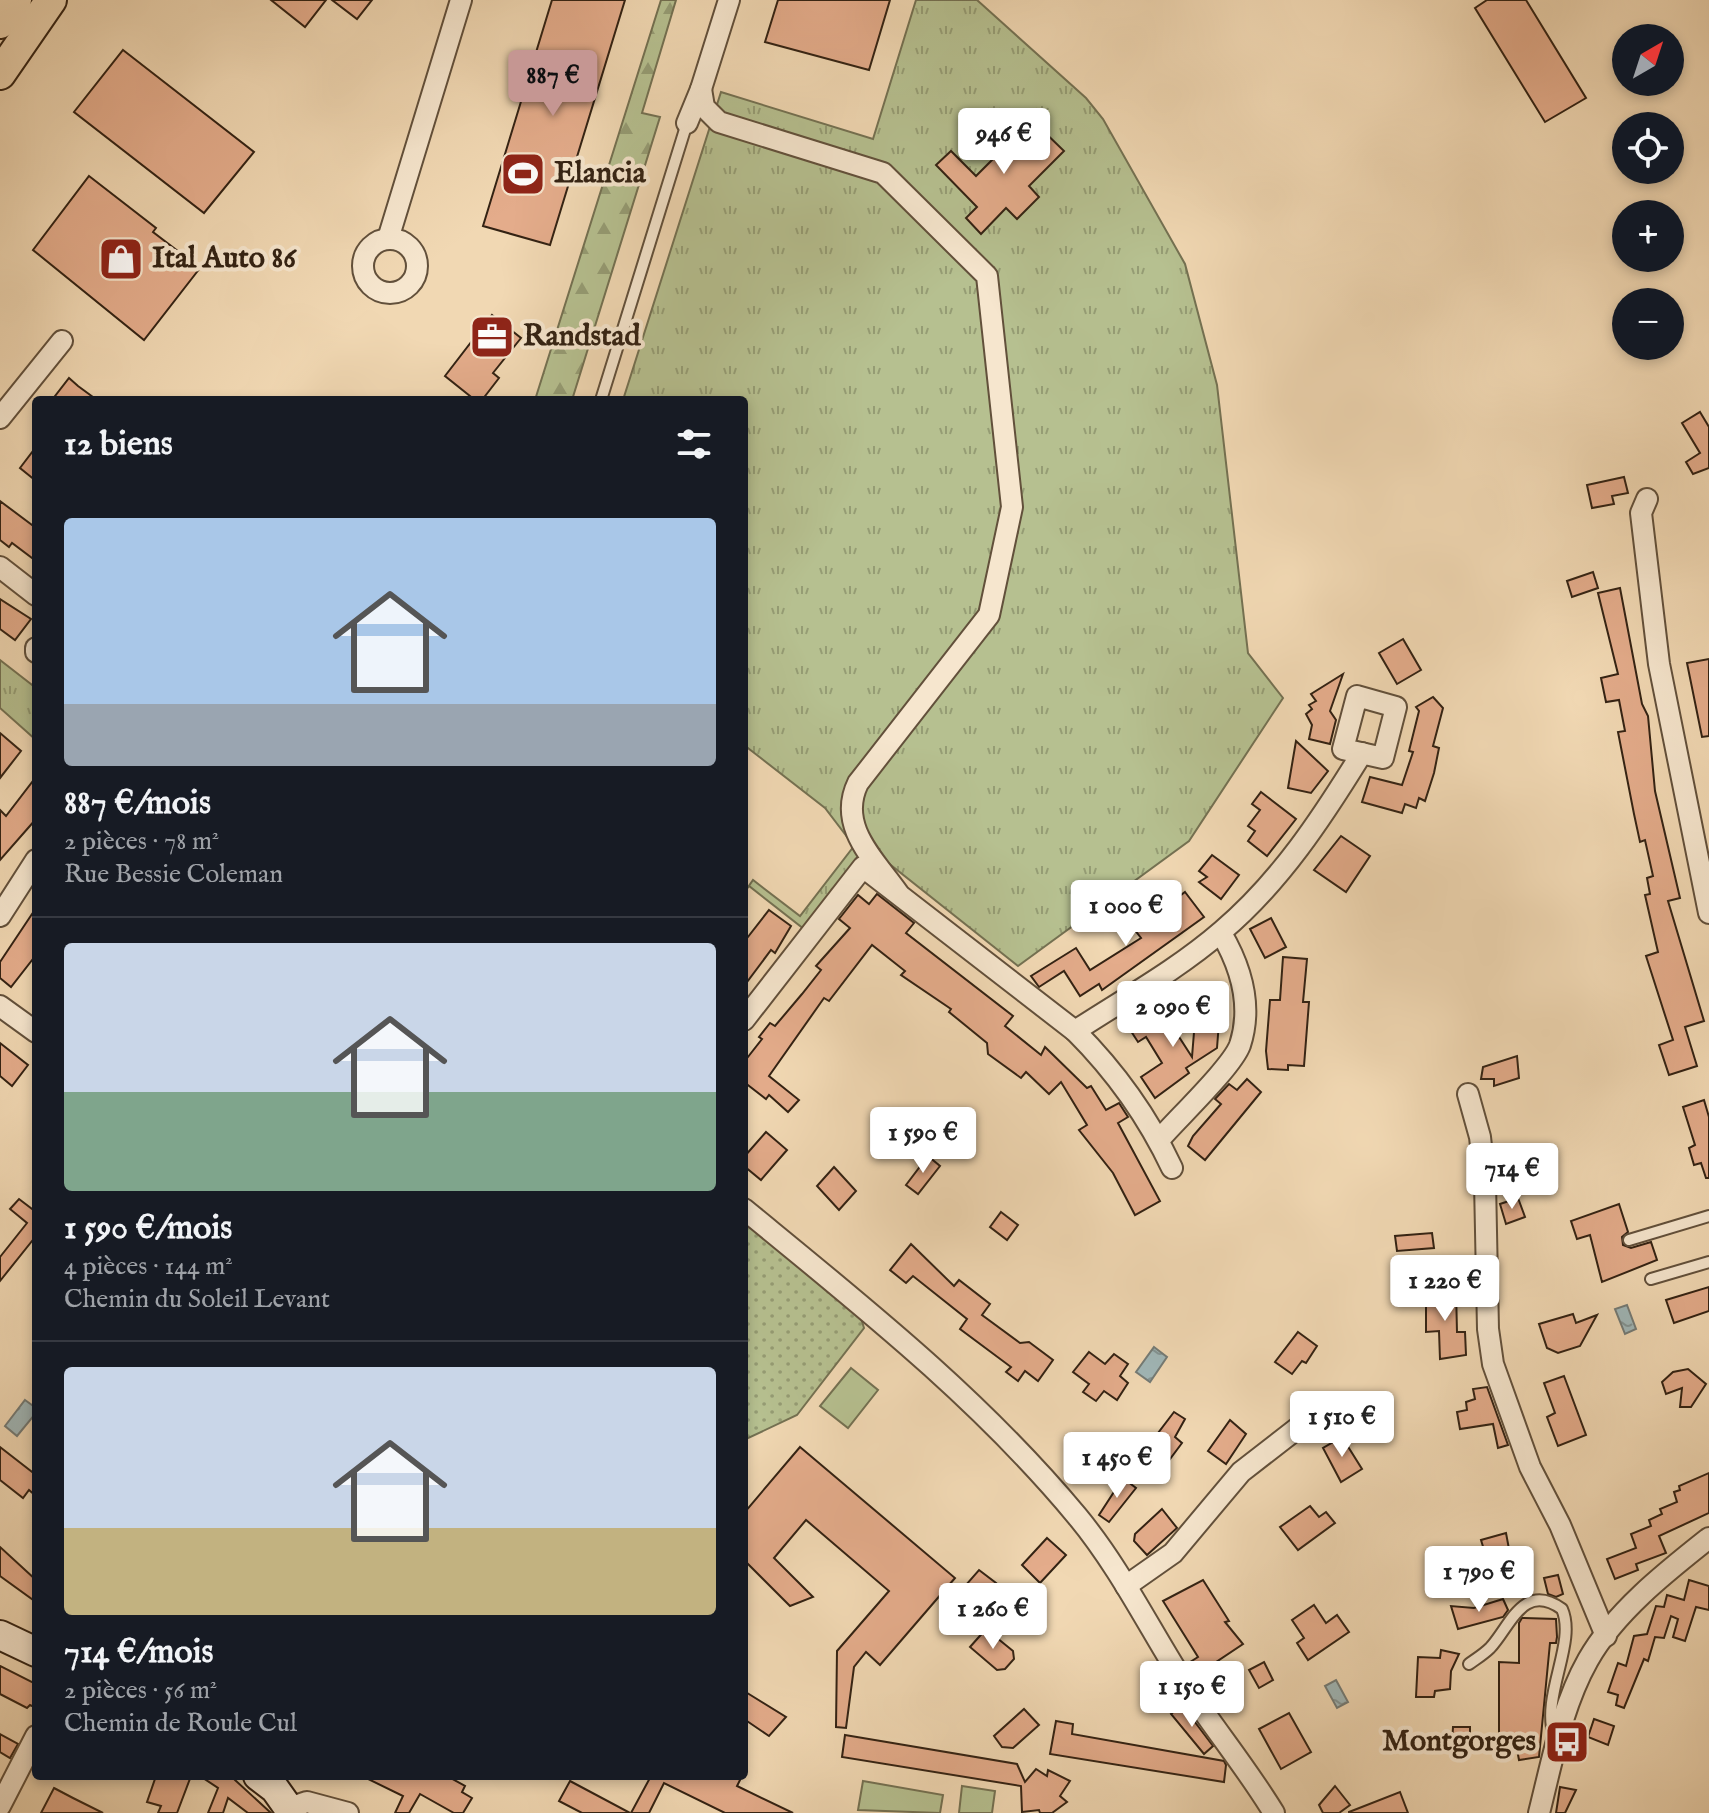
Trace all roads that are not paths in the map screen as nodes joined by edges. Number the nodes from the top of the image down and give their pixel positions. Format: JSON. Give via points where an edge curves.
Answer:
{"nodes":[{"id":1,"x":16,"y":0,"type":"edge"},
{"id":2,"x":51,"y":0,"type":"edge"},
{"id":3,"x":461,"y":0,"type":"edge"},
{"id":4,"x":729,"y":0,"type":"edge"},
{"id":5,"x":0,"y":23,"type":"edge"},
{"id":6,"x":0,"y":74,"type":"edge"},
{"id":7,"x":701,"y":89,"type":"junction"},
{"id":8,"x":687,"y":123,"type":"joint"},
{"id":9,"x":388,"y":239,"type":"dead end"},
{"id":10,"x":62,"y":341,"type":"dead end"},
{"id":11,"x":602,"y":396,"type":"edge"},
{"id":12,"x":0,"y":418,"type":"edge"},
{"id":13,"x":1647,"y":499,"type":"dead end"},
{"id":14,"x":0,"y":567,"type":"edge"},
{"id":15,"x":32,"y":592,"type":"edge"},
{"id":16,"x":1362,"y":753,"type":"dead end"},
{"id":17,"x":1703,"y":837,"type":"edge"},
{"id":18,"x":32,"y":866,"type":"edge"},
{"id":19,"x":898,"y":893,"type":"junction"},
{"id":20,"x":1709,"y":913,"type":"edge"},
{"id":21,"x":0,"y":916,"type":"edge"},
{"id":22,"x":1221,"y":933,"type":"junction"},
{"id":23,"x":0,"y":1006,"type":"edge"},
{"id":24,"x":748,"y":1015,"type":"edge"},
{"id":25,"x":32,"y":1029,"type":"edge"},
{"id":26,"x":1075,"y":1031,"type":"junction"},
{"id":27,"x":1468,"y":1094,"type":"dead end"},
{"id":28,"x":1159,"y":1140,"type":"junction"},
{"id":29,"x":1172,"y":1168,"type":"dead end"},
{"id":30,"x":748,"y":1212,"type":"edge"},
{"id":31,"x":1709,"y":1216,"type":"edge"},
{"id":32,"x":1629,"y":1240,"type":"dead end"},
{"id":33,"x":1709,"y":1262,"type":"edge"},
{"id":34,"x":1651,"y":1279,"type":"dead end"},
{"id":35,"x":1308,"y":1420,"type":"dead end"},
{"id":36,"x":1709,"y":1538,"type":"edge"},
{"id":37,"x":1126,"y":1586,"type":"junction"},
{"id":38,"x":0,"y":1635,"type":"edge"},
{"id":39,"x":1606,"y":1636,"type":"junction"},
{"id":40,"x":32,"y":1650,"type":"edge"},
{"id":41,"x":1469,"y":1664,"type":"dead end"},
{"id":42,"x":32,"y":1744,"type":"edge"},
{"id":43,"x":1557,"y":1746,"type":"junction"},
{"id":44,"x":263,"y":1780,"type":"edge"},
{"id":45,"x":0,"y":1806,"type":"edge"},
{"id":46,"x":290,"y":1811,"type":"edge"},
{"id":47,"x":348,"y":1813,"type":"edge"},
{"id":48,"x":1274,"y":1813,"type":"edge"},
{"id":49,"x":1539,"y":1813,"type":"edge"}],
"edges":[{"from":1,"to":5,"type":"main road"},
{"from":2,"to":6,"type":"main road"},
{"from":3,"to":9,"type":"street"},
{"from":4,"to":7,"type":"street"},
{"from":7,"to":8,"type":"street"},
{"from":7,"to":19,"type":"street","via":[[704,107],[719,122],[883,173],[987,276],[1012,507],[989,615],[858,783],[849,808],[857,834]]},
{"from":8,"to":11,"type":"lane"},
{"from":10,"to":12,"type":"street"},
{"from":13,"to":17,"type":"street","via":[[1641,513],[1652,612]]},
{"from":14,"to":15,"type":"street"},
{"from":16,"to":22,"type":"street","via":[[1302,845]]},
{"from":17,"to":20,"type":"street"},
{"from":18,"to":21,"type":"street"},
{"from":19,"to":24,"type":"street","via":[[863,867]]},
{"from":19,"to":26,"type":"street"},
{"from":22,"to":26,"type":"street"},
{"from":22,"to":28,"type":"street","via":[[1242,974],[1239,1046]]},
{"from":23,"to":25,"type":"street"},
{"from":26,"to":28,"type":"street","via":[[1134,1097]]},
{"from":27,"to":39,"type":"street","via":[[1485,1182],[1493,1364],[1530,1467]]},
{"from":28,"to":29,"type":"street"},
{"from":30,"to":37,"type":"street","via":[[899,1337],[996,1427],[1077,1516]]},
{"from":31,"to":32,"type":"lane"},
{"from":33,"to":34,"type":"lane"},
{"from":35,"to":37,"type":"street","via":[[1241,1472],[1173,1553]]},
{"from":36,"to":39,"type":"street","via":[[1668,1571]]},
{"from":37,"to":48,"type":"street","via":[[1187,1688]]},
{"from":38,"to":40,"type":"street"},
{"from":39,"to":43,"type":"street","via":[[1574,1691]]},
{"from":41,"to":43,"type":"lane","via":[[1490,1648],[1514,1611],[1525,1604],[1542,1601],[1562,1609],[1566,1618],[1549,1720]]},
{"from":42,"to":45,"type":"street"},
{"from":43,"to":49,"type":"street"},
{"from":44,"to":46,"type":"street"},
{"from":46,"to":47,"type":"street","via":[[307,1802]]}]}
